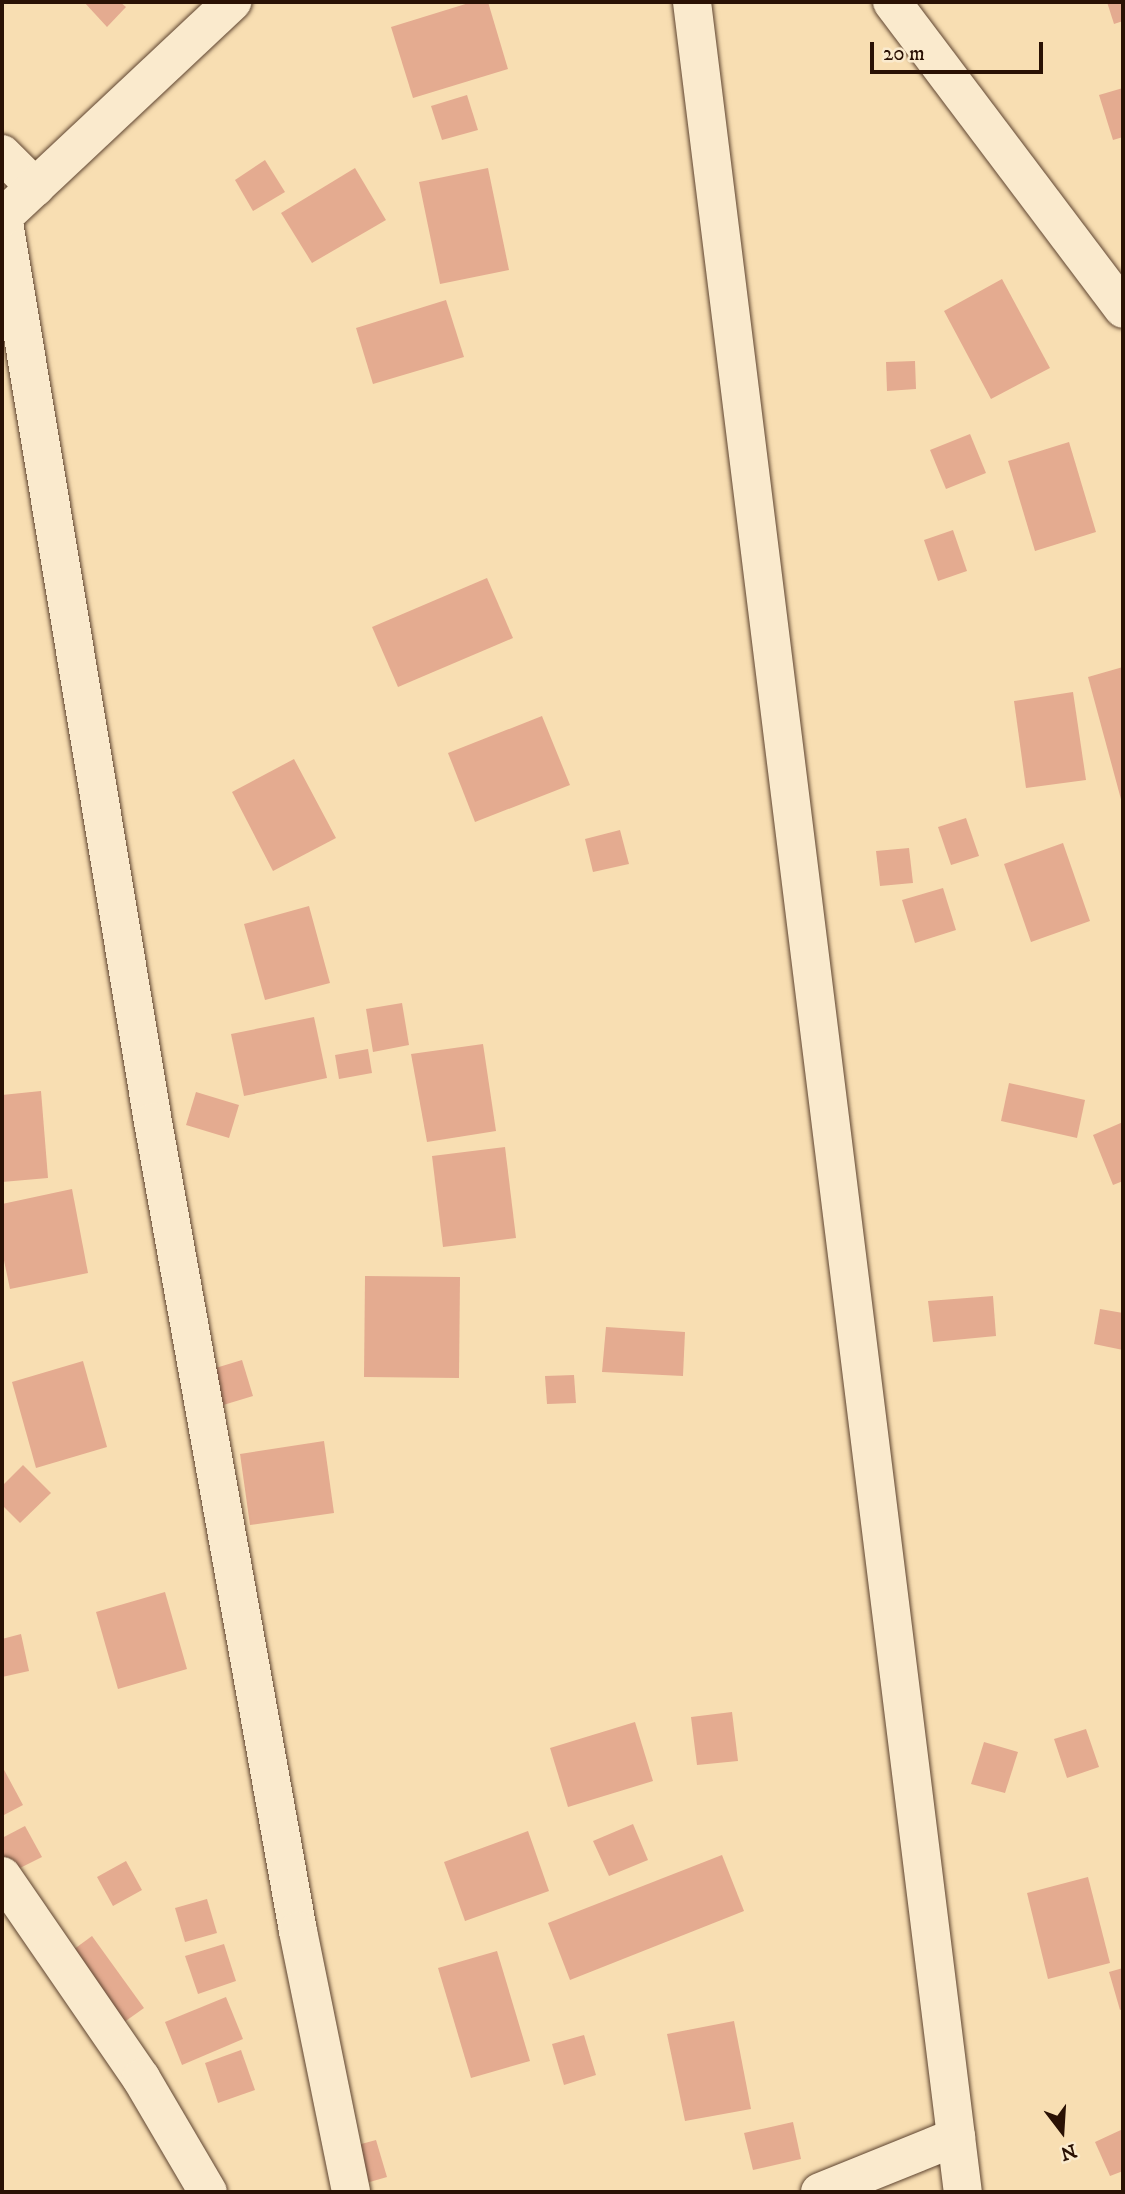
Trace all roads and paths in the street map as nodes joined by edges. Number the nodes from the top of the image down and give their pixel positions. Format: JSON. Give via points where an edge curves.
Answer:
{"nodes":[{"id":1,"x":232,"y":2,"type":"edge"},
{"id":2,"x":692,"y":2,"type":"edge"},
{"id":3,"x":895,"y":3,"type":"edge"},
{"id":4,"x":2,"y":154,"type":"edge"},
{"id":5,"x":35,"y":187,"type":"junction"},
{"id":6,"x":2,"y":217,"type":"edge"},
{"id":7,"x":1123,"y":309,"type":"edge"},
{"id":8,"x":2,"y":1877,"type":"edge"},
{"id":9,"x":956,"y":2137,"type":"junction"},
{"id":10,"x":208,"y":2192,"type":"edge"},
{"id":11,"x":351,"y":2192,"type":"edge"},
{"id":12,"x":820,"y":2192,"type":"edge"},
{"id":13,"x":963,"y":2192,"type":"edge"}],
"edges":[{"from":1,"to":5,"type":"street"},
{"from":2,"to":9,"type":"street"},
{"from":3,"to":7,"type":"street"},
{"from":4,"to":5,"type":"street"},
{"from":5,"to":6,"type":"street"},
{"from":6,"to":11,"type":"street","via":[[153,1122],[298,1931]]},
{"from":8,"to":10,"type":"street","via":[[141,2078]]},
{"from":9,"to":12,"type":"street"},
{"from":9,"to":13,"type":"street"}]}
